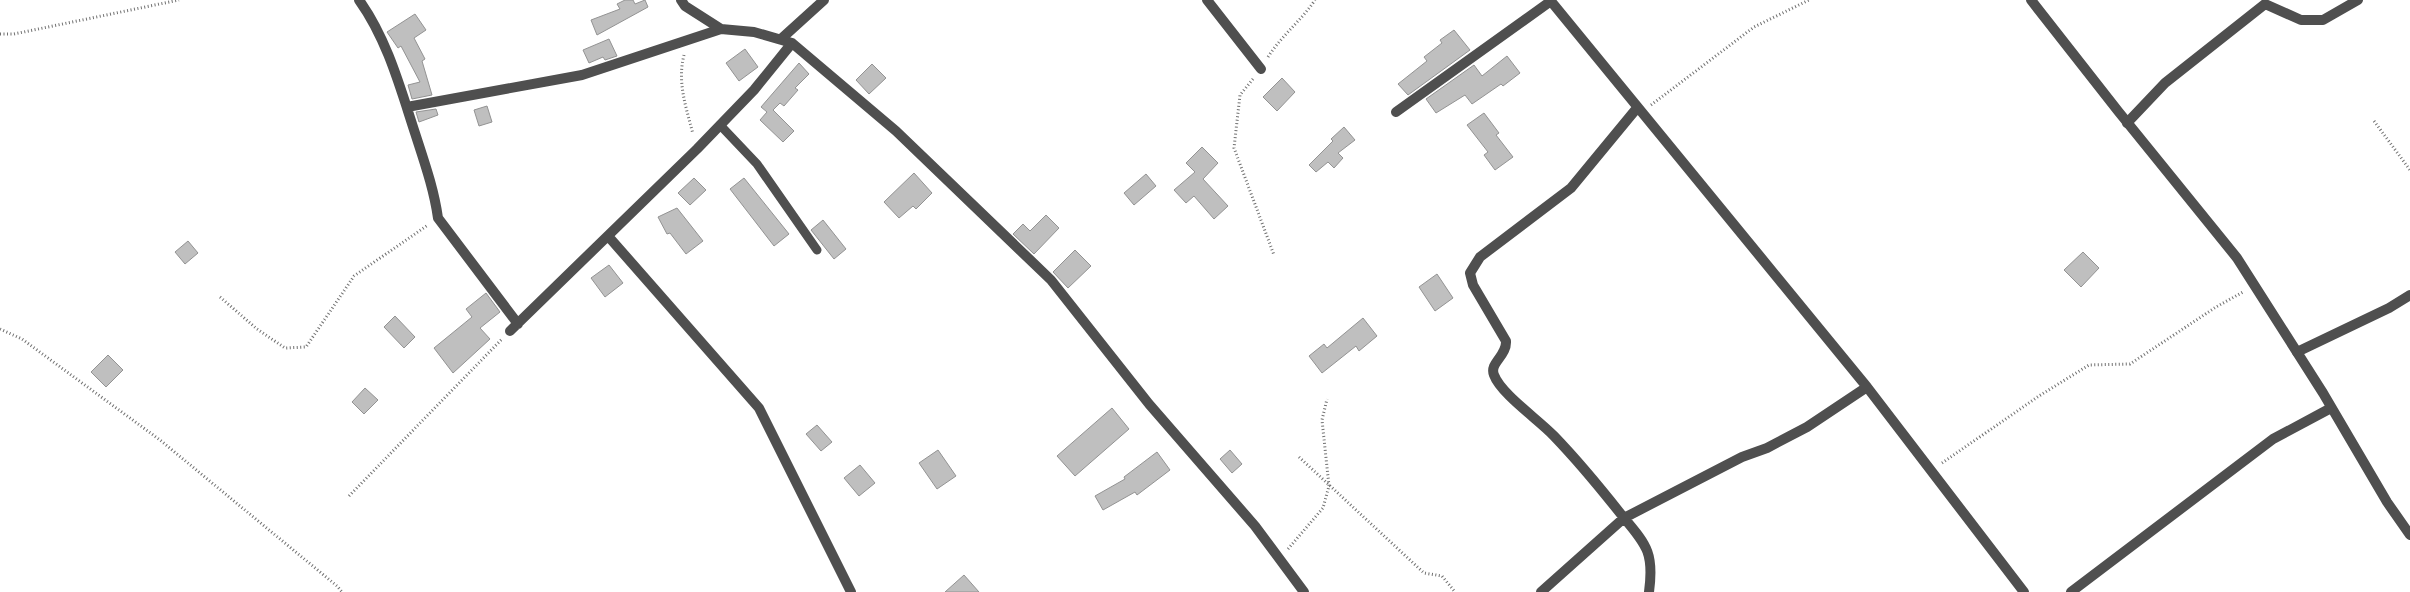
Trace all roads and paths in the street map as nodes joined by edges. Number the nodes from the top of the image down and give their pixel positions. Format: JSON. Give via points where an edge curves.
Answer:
{"nodes":[{"id":1,"x":179,"y":0,"type":"edge"},
{"id":2,"x":359,"y":0,"type":"edge"},
{"id":3,"x":681,"y":0,"type":"edge"},
{"id":4,"x":824,"y":0,"type":"edge"},
{"id":5,"x":1207,"y":0,"type":"edge"},
{"id":6,"x":1315,"y":0,"type":"edge"},
{"id":7,"x":1808,"y":0,"type":"edge"},
{"id":8,"x":2031,"y":0,"type":"edge"},
{"id":9,"x":2358,"y":0,"type":"edge"},
{"id":10,"x":1550,"y":1,"type":"edge"},
{"id":11,"x":721,"y":29,"type":"junction"},
{"id":12,"x":0,"y":34,"type":"edge"},
{"id":13,"x":781,"y":39,"type":"junction"},
{"id":14,"x":688,"y":40,"type":"junction"},
{"id":15,"x":792,"y":43,"type":"junction"},
{"id":16,"x":1261,"y":69,"type":"junction"},
{"id":17,"x":407,"y":107,"type":"junction"},
{"id":18,"x":1639,"y":111,"type":"junction"},
{"id":19,"x":1396,"y":112,"type":"dead end"},
{"id":20,"x":2374,"y":121,"type":"dead end"},
{"id":21,"x":2127,"y":123,"type":"junction"},
{"id":22,"x":720,"y":125,"type":"junction"},
{"id":23,"x":697,"y":149,"type":"junction"},
{"id":24,"x":2410,"y":170,"type":"edge"},
{"id":25,"x":438,"y":218,"type":"junction"},
{"id":26,"x":608,"y":236,"type":"junction"},
{"id":27,"x":817,"y":250,"type":"dead end"},
{"id":28,"x":1274,"y":255,"type":"dead end"},
{"id":29,"x":2254,"y":286,"type":"junction"},
{"id":30,"x":2410,"y":295,"type":"edge"},
{"id":31,"x":220,"y":297,"type":"dead end"},
{"id":32,"x":518,"y":324,"type":"junction"},
{"id":33,"x":0,"y":329,"type":"edge"},
{"id":34,"x":510,"y":331,"type":"joint"},
{"id":35,"x":2297,"y":352,"type":"junction"},
{"id":36,"x":1867,"y":387,"type":"junction"},
{"id":37,"x":1327,"y":399,"type":"dead end"},
{"id":38,"x":2331,"y":408,"type":"junction"},
{"id":39,"x":1299,"y":457,"type":"dead end"},
{"id":40,"x":1931,"y":471,"type":"junction"},
{"id":41,"x":1329,"y":486,"type":"junction"},
{"id":42,"x":349,"y":496,"type":"dead end"},
{"id":43,"x":1624,"y":518,"type":"junction"},
{"id":44,"x":2410,"y":534,"type":"edge"},
{"id":45,"x":1280,"y":559,"type":"junction"},
{"id":46,"x":342,"y":592,"type":"edge"},
{"id":47,"x":851,"y":592,"type":"edge"},
{"id":48,"x":1304,"y":592,"type":"edge"},
{"id":49,"x":1455,"y":592,"type":"edge"},
{"id":50,"x":1541,"y":592,"type":"edge"},
{"id":51,"x":1650,"y":592,"type":"edge"},
{"id":52,"x":2024,"y":592,"type":"edge"},
{"id":53,"x":2071,"y":592,"type":"edge"}],
"edges":[{"from":1,"to":12,"type":"path","via":[[14,34]]},
{"from":2,"to":17,"type":"street","via":[[373,19]]},
{"from":3,"to":11,"type":"street","via":[[685,6]]},
{"from":4,"to":13,"type":"street"},
{"from":5,"to":16,"type":"street"},
{"from":6,"to":16,"type":"path","via":[[1280,39]]},
{"from":7,"to":18,"type":"path","via":[[1754,27]]},
{"from":8,"to":21,"type":"street"},
{"from":9,"to":21,"type":"street","via":[[2323,20],[2301,20],[2265,4],[2166,84]]},
{"from":10,"to":18,"type":"street"},
{"from":10,"to":19,"type":"street"},
{"from":11,"to":13,"type":"street"},
{"from":11,"to":14,"type":"street"},
{"from":13,"to":15,"type":"street"},
{"from":14,"to":17,"type":"street","via":[[582,75]]},
{"from":14,"to":23,"type":"path","via":[[679,72]]},
{"from":15,"to":22,"type":"street"},
{"from":15,"to":45,"type":"street","via":[[896,131],[1051,280],[1149,404]]},
{"from":16,"to":28,"type":"path","via":[[1240,95],[1234,148]]},
{"from":17,"to":25,"type":"street","via":[[435,197]]},
{"from":18,"to":36,"type":"street"},
{"from":18,"to":43,"type":"street","via":[[1571,188],[1480,257],[1470,273],[1473,285],[1506,341],[1506,350],[1494,367],[1501,387],[1553,435]]},
{"from":20,"to":24,"type":"path"},
{"from":21,"to":29,"type":"street","via":[[2237,258]]},
{"from":22,"to":23,"type":"street"},
{"from":22,"to":27,"type":"lane","via":[[757,164]]},
{"from":23,"to":26,"type":"street"},
{"from":25,"to":31,"type":"path","via":[[354,276],[306,347],[285,348]]},
{"from":25,"to":32,"type":"street"},
{"from":26,"to":32,"type":"street"},
{"from":26,"to":47,"type":"street","via":[[759,408]]},
{"from":29,"to":35,"type":"street"},
{"from":29,"to":40,"type":"path","via":[[2130,364],[2089,365]]},
{"from":30,"to":35,"type":"street"},
{"from":32,"to":34,"type":"street"},
{"from":33,"to":46,"type":"path","via":[[22,340],[160,440]]},
{"from":34,"to":42,"type":"path"},
{"from":35,"to":38,"type":"street"},
{"from":36,"to":40,"type":"street"},
{"from":36,"to":43,"type":"street","via":[[1807,427]]},
{"from":37,"to":41,"type":"path","via":[[1322,420]]},
{"from":38,"to":44,"type":"street"},
{"from":38,"to":53,"type":"street","via":[[2273,439]]},
{"from":39,"to":41,"type":"path"},
{"from":40,"to":52,"type":"street"},
{"from":41,"to":45,"type":"path","via":[[1323,508]]},
{"from":41,"to":49,"type":"path","via":[[1424,573],[1442,576]]},
{"from":43,"to":50,"type":"street"},
{"from":43,"to":51,"type":"street","via":[[1645,543],[1652,569]]},
{"from":45,"to":48,"type":"street"}]}
